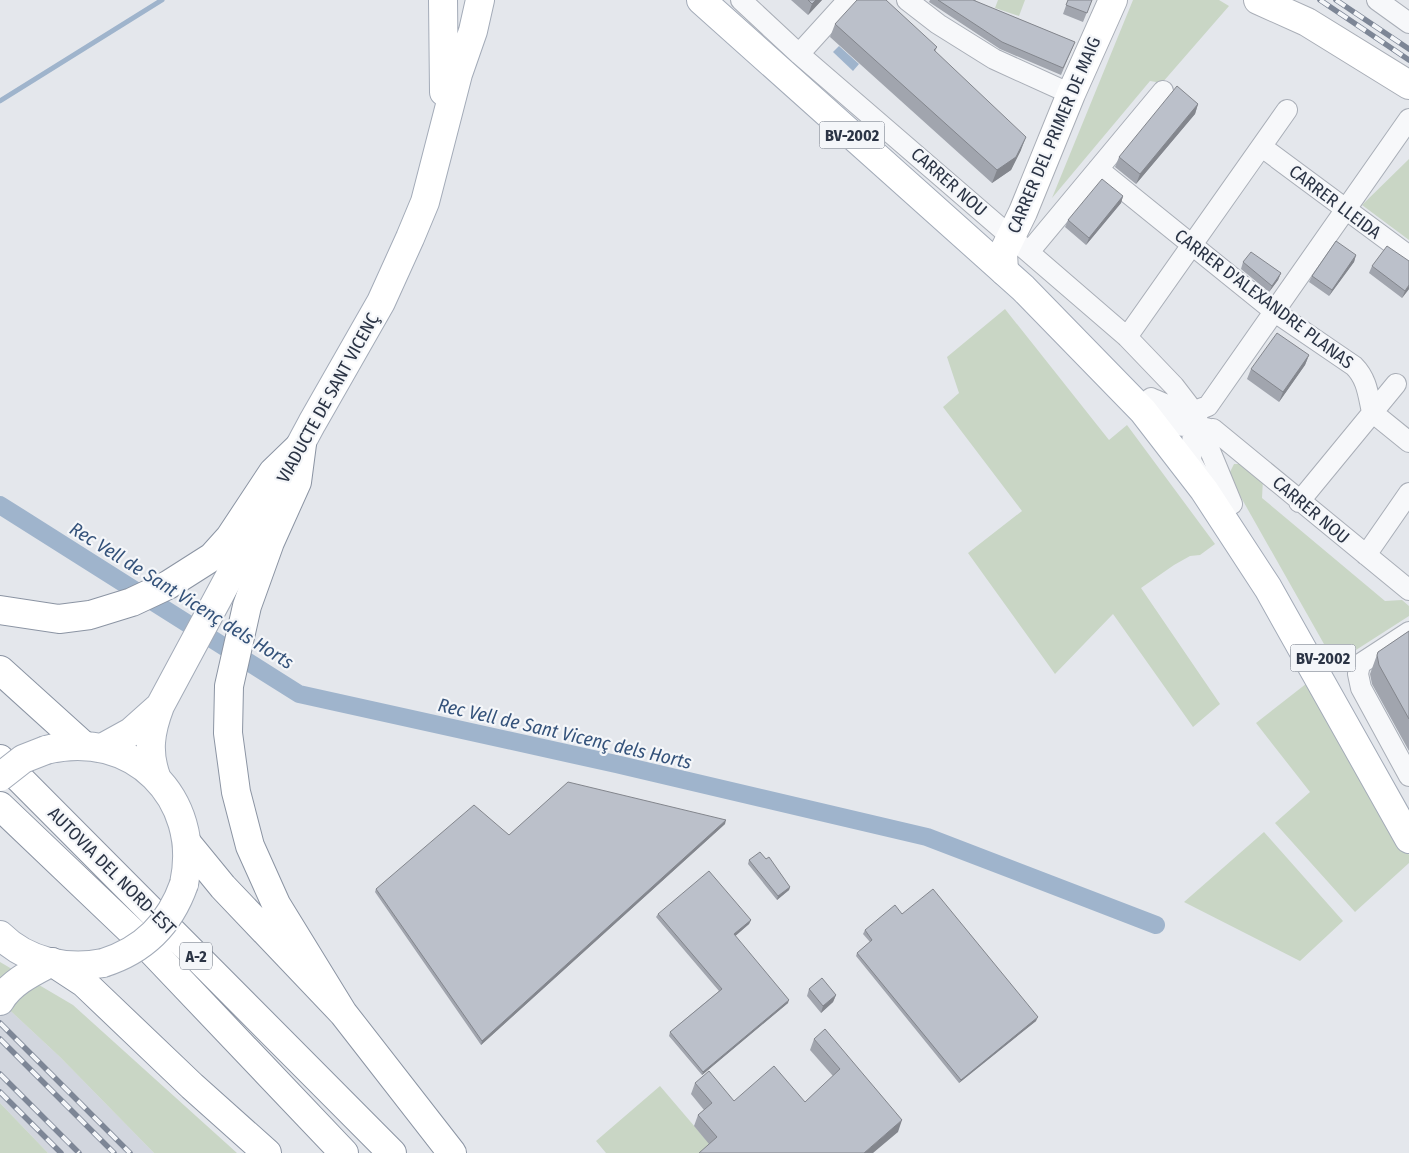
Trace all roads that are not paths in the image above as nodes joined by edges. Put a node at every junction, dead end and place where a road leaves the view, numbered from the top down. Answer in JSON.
{"nodes":[{"id":1,"x":443,"y":0,"type":"edge"},
{"id":2,"x":465,"y":0,"type":"edge"},
{"id":3,"x":480,"y":0,"type":"edge"},
{"id":4,"x":494,"y":0,"type":"edge"},
{"id":5,"x":700,"y":0,"type":"edge"},
{"id":6,"x":719,"y":0,"type":"edge"},
{"id":7,"x":741,"y":0,"type":"edge"},
{"id":8,"x":848,"y":0,"type":"edge"},
{"id":9,"x":907,"y":0,"type":"edge"},
{"id":10,"x":1113,"y":0,"type":"edge"},
{"id":11,"x":1258,"y":0,"type":"edge"},
{"id":12,"x":1377,"y":0,"type":"edge"},
{"id":13,"x":1409,"y":23,"type":"edge"},
{"id":14,"x":799,"y":54,"type":"junction"},
{"id":15,"x":458,"y":74,"type":"junction"},
{"id":16,"x":1409,"y":84,"type":"edge"},
{"id":17,"x":1163,"y":91,"type":"dead end"},
{"id":18,"x":1071,"y":94,"type":"junction"},
{"id":19,"x":1286,"y":110,"type":"dead end"},
{"id":20,"x":1409,"y":119,"type":"edge"},
{"id":21,"x":441,"y":141,"type":"junction"},
{"id":22,"x":1262,"y":147,"type":"junction"},
{"id":23,"x":1098,"y":170,"type":"junction"},
{"id":24,"x":1346,"y":211,"type":"junction"},
{"id":25,"x":1193,"y":245,"type":"junction"},
{"id":26,"x":1012,"y":253,"type":"junction"},
{"id":27,"x":1409,"y":256,"type":"edge"},
{"id":28,"x":1276,"y":312,"type":"junction"},
{"id":29,"x":1126,"y":337,"type":"junction"},
{"id":30,"x":1396,"y":384,"type":"dead end"},
{"id":31,"x":1147,"y":405,"type":"junction"},
{"id":32,"x":1372,"y":412,"type":"junction"},
{"id":33,"x":1196,"y":425,"type":"junction"},
{"id":34,"x":1409,"y":442,"type":"edge"},
{"id":35,"x":302,"y":444,"type":"junction"},
{"id":36,"x":1246,"y":456,"type":"junction"},
{"id":37,"x":1220,"y":476,"type":"junction"},
{"id":38,"x":1409,"y":493,"type":"edge"},
{"id":39,"x":1299,"y":502,"type":"junction"},
{"id":40,"x":1224,"y":505,"type":"junction"},
{"id":41,"x":1366,"y":555,"type":"junction"},
{"id":42,"x":1409,"y":590,"type":"edge"},
{"id":43,"x":0,"y":610,"type":"edge"},
{"id":44,"x":1409,"y":632,"type":"edge"},
{"id":45,"x":0,"y":670,"type":"edge"},
{"id":46,"x":160,"y":706,"type":"junction"},
{"id":47,"x":92,"y":746,"type":"junction"},
{"id":48,"x":0,"y":759,"type":"edge"},
{"id":49,"x":1409,"y":776,"type":"edge"},
{"id":50,"x":0,"y":777,"type":"edge"},
{"id":51,"x":157,"y":779,"type":"junction"},
{"id":52,"x":0,"y":806,"type":"edge"},
{"id":53,"x":1409,"y":814,"type":"edge"},
{"id":54,"x":1409,"y":839,"type":"edge"},
{"id":55,"x":187,"y":843,"type":"junction"},
{"id":56,"x":1,"y":936,"type":"edge"},
{"id":57,"x":52,"y":962,"type":"junction"},
{"id":58,"x":2,"y":997,"type":"edge"},
{"id":59,"x":343,"y":1013,"type":"junction"},
{"id":60,"x":267,"y":1153,"type":"edge"},
{"id":61,"x":344,"y":1153,"type":"edge"},
{"id":62,"x":392,"y":1153,"type":"edge"},
{"id":63,"x":452,"y":1153,"type":"edge"}],
"edges":[{"from":1,"to":21,"type":"main road"},
{"from":2,"to":15,"type":"main road","name":"VIADUCTE DE SANT VICENÇ"},
{"from":3,"to":15,"type":"main road","name":"VIADUCTE DE SANT VICENÇ"},
{"from":4,"to":15,"type":"main road"},
{"from":5,"to":26,"type":"main road","number":"BV-2002"},
{"from":6,"to":26,"type":"main road","number":"BV-2002"},
{"from":7,"to":14,"type":"street","name":"CARRER NOU"},
{"from":8,"to":14,"type":"street"},
{"from":9,"to":18,"type":"street"},
{"from":10,"to":18,"type":"main road","name":"CARRER DEL PRIMER DE MAIG"},
{"from":11,"to":16,"type":"main road"},
{"from":12,"to":13,"type":"street"},
{"from":14,"to":26,"type":"street","name":"CARRER NOU"},
{"from":15,"to":21,"type":"main road","name":"VIADUCTE DE SANT VICENÇ"},
{"from":17,"to":23,"type":"street","name":"CARRER DEL PRIMER DE MAIG"},
{"from":18,"to":26,"type":"main road","name":"CARRER DEL PRIMER DE MAIG"},
{"from":19,"to":22,"type":"street"},
{"from":20,"to":24,"type":"street"},
{"from":21,"to":35,"type":"main road","name":"VIADUCTE DE SANT VICENÇ"},
{"from":22,"to":24,"type":"street","name":"CARRER LLEIDA"},
{"from":22,"to":25,"type":"street"},
{"from":23,"to":25,"type":"street","name":"CARRER D'ALEXANDRE PLANAS"},
{"from":23,"to":26,"type":"street","name":"CARRER DEL PRIMER DE MAIG"},
{"from":24,"to":27,"type":"street","name":"CARRER LLEIDA"},
{"from":24,"to":28,"type":"street"},
{"from":25,"to":28,"type":"street","name":"CARRER D'ALEXANDRE PLANAS"},
{"from":25,"to":29,"type":"street"},
{"from":26,"to":29,"type":"street","name":"CARRER NOU"},
{"from":26,"to":31,"type":"main road","number":"BV-2002"},
{"from":28,"to":32,"type":"street","name":"CARRER D'ALEXANDRE PLANAS"},
{"from":28,"to":33,"type":"street"},
{"from":29,"to":33,"type":"street","name":"CARRER NOU"},
{"from":30,"to":32,"type":"street"},
{"from":31,"to":33,"type":"main road","number":"BV-2002"},
{"from":31,"to":40,"type":"main road","number":"BV-2002"},
{"from":32,"to":34,"type":"street"},
{"from":32,"to":39,"type":"street"},
{"from":33,"to":36,"type":"street","name":"CARRER NOU"},
{"from":33,"to":37,"type":"street","number":"BV-2002"},
{"from":33,"to":40,"type":"main road","number":"BV-2002"},
{"from":35,"to":43,"type":"main road"},
{"from":35,"to":46,"type":"main road","name":"VIADUCTE DE SANT VICENÇ"},
{"from":35,"to":59,"type":"main road"},
{"from":36,"to":37,"type":"street"},
{"from":36,"to":39,"type":"street","name":"CARRER NOU"},
{"from":37,"to":40,"type":"street","number":"BV-2002"},
{"from":38,"to":41,"type":"street"},
{"from":39,"to":41,"type":"street","name":"CARRER NOU"},
{"from":40,"to":53,"type":"main road","number":"BV-2002"},
{"from":40,"to":54,"type":"main road","number":"BV-2002"},
{"from":41,"to":42,"type":"street","name":"CARRER NOU"},
{"from":44,"to":49,"type":"street"},
{"from":45,"to":47,"type":"main road"},
{"from":46,"to":47,"type":"main road","name":"VIADUCTE DE SANT VICENÇ"},
{"from":46,"to":51,"type":"main road","name":"VIADUCTE DE SANT VICENÇ"},
{"from":47,"to":50,"type":"main road","name":"VIADUCTE DE SANT VICENÇ","bridge":true},
{"from":47,"to":51,"type":"main road","name":"VIADUCTE DE SANT VICENÇ"},
{"from":48,"to":62,"type":"main road","name":"AUTOVIA DEL NORD-EST","number":"A-2"},
{"from":51,"to":55,"type":"main road","name":"VIADUCTE DE SANT VICENÇ"},
{"from":52,"to":61,"type":"main road","name":"AUTOVIA DEL NORD-EST","number":"A-2"},
{"from":55,"to":57,"type":"main road","name":"VIADUCTE DE SANT VICENÇ","bridge":true},
{"from":55,"to":59,"type":"main road"},
{"from":56,"to":57,"type":"main road","name":"VIADUCTE DE SANT VICENÇ"},
{"from":56,"to":58,"type":"main road","name":"VIADUCTE DE SANT VICENÇ"},
{"from":57,"to":58,"type":"main road","name":"VIADUCTE DE SANT VICENÇ"},
{"from":57,"to":60,"type":"main road"},
{"from":59,"to":63,"type":"main road"}]}
